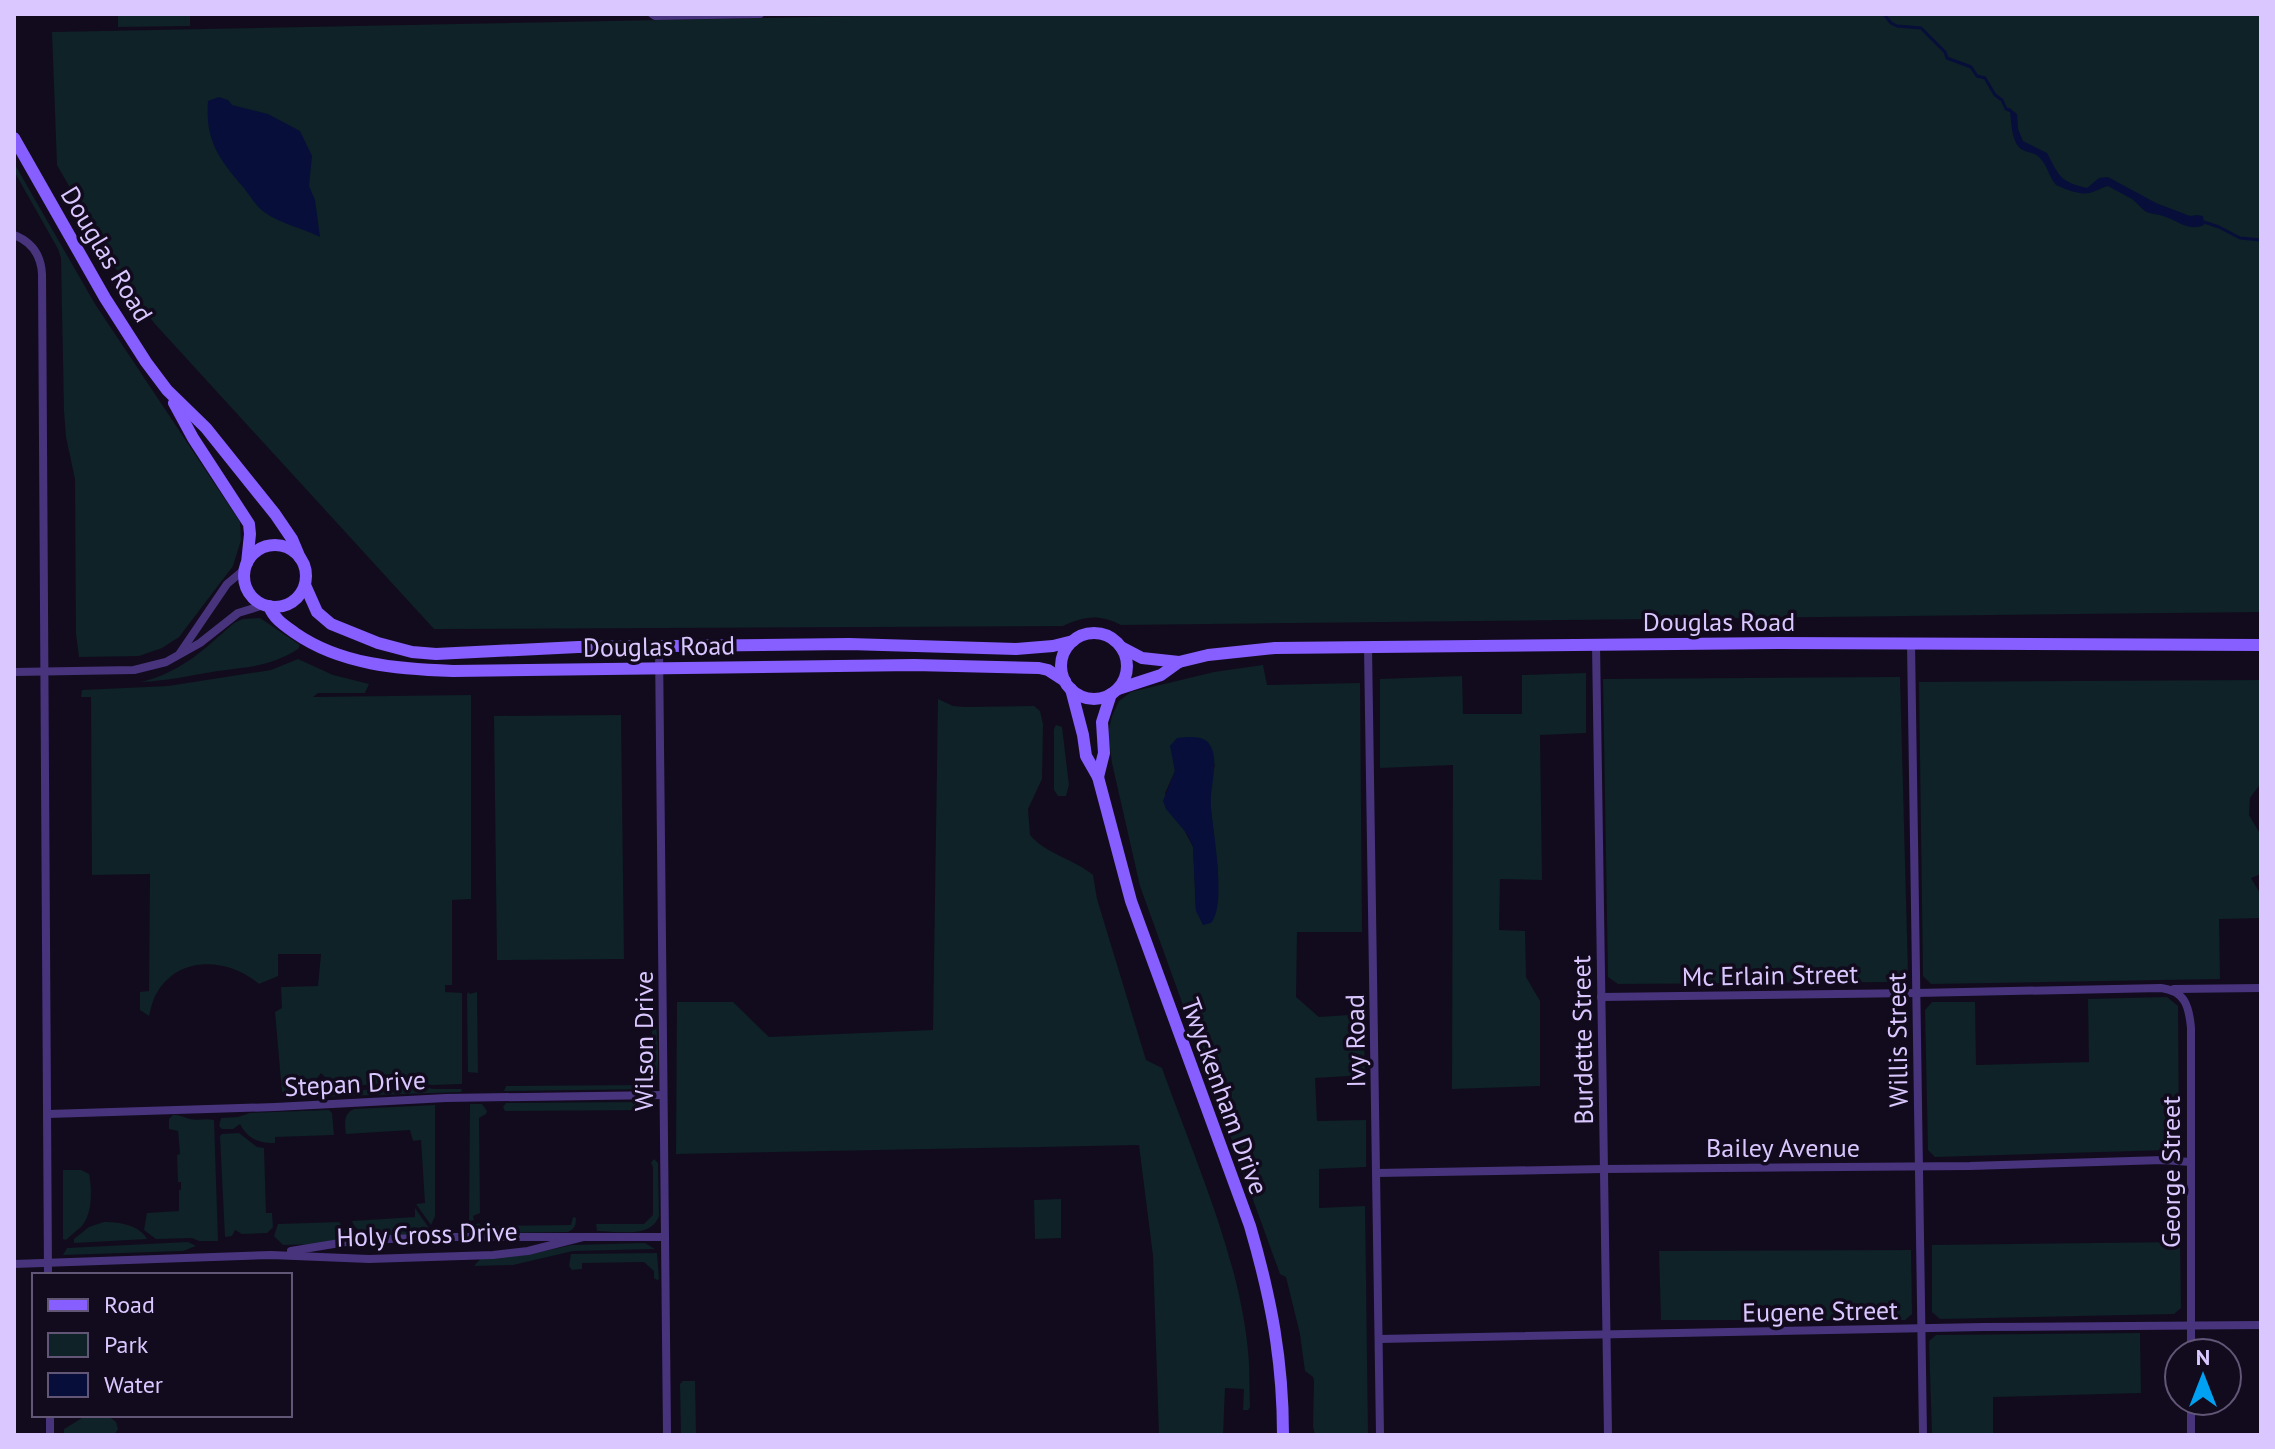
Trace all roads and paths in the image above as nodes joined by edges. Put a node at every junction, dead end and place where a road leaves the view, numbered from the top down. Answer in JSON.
{"nodes":[{"id":1,"x":652,"y":14,"type":"edge"},
{"id":2,"x":760,"y":14,"type":"edge"},
{"id":3,"x":14,"y":138,"type":"edge"},
{"id":4,"x":14,"y":235,"type":"edge"},
{"id":5,"x":167,"y":390,"type":"junction"},
{"id":6,"x":300,"y":558,"type":"junction"},
{"id":7,"x":246,"y":566,"type":"junction"},
{"id":8,"x":305,"y":585,"type":"junction"},
{"id":9,"x":266,"y":606,"type":"junction"},
{"id":10,"x":1073,"y":641,"type":"junction"},
{"id":11,"x":1911,"y":643,"type":"junction"},
{"id":12,"x":1596,"y":644,"type":"junction"},
{"id":13,"x":2261,"y":645,"type":"edge"},
{"id":14,"x":659,"y":646,"type":"junction"},
{"id":15,"x":1121,"y":647,"type":"junction"},
{"id":16,"x":1368,"y":647,"type":"junction"},
{"id":17,"x":179,"y":654,"type":"junction"},
{"id":18,"x":1179,"y":662,"type":"junction"},
{"id":19,"x":659,"y":667,"type":"junction"},
{"id":20,"x":14,"y":672,"type":"edge"},
{"id":21,"x":46,"y":672,"type":"junction"},
{"id":22,"x":1068,"y":685,"type":"junction"},
{"id":23,"x":1114,"y":692,"type":"junction"},
{"id":24,"x":1098,"y":777,"type":"junction"},
{"id":25,"x":2261,"y":988,"type":"edge"},
{"id":26,"x":2170,"y":989,"type":"junction"},
{"id":27,"x":1916,"y":993,"type":"junction"},
{"id":28,"x":2179,"y":994,"type":"joint"},
{"id":29,"x":1601,"y":997,"type":"junction"},
{"id":30,"x":663,"y":1095,"type":"junction"},
{"id":31,"x":48,"y":1114,"type":"junction"},
{"id":32,"x":2191,"y":1162,"type":"junction"},
{"id":33,"x":1920,"y":1166,"type":"junction"},
{"id":34,"x":1604,"y":1169,"type":"junction"},
{"id":35,"x":1377,"y":1173,"type":"junction"},
{"id":36,"x":583,"y":1237,"type":"junction"},
{"id":37,"x":665,"y":1237,"type":"junction"},
{"id":38,"x":271,"y":1255,"type":"junction"},
{"id":39,"x":48,"y":1263,"type":"junction"},
{"id":40,"x":14,"y":1264,"type":"edge"},
{"id":41,"x":48,"y":1273,"type":"edge"},
{"id":42,"x":2261,"y":1325,"type":"edge"},
{"id":43,"x":2191,"y":1326,"type":"junction"},
{"id":44,"x":1922,"y":1329,"type":"junction"},
{"id":45,"x":1608,"y":1334,"type":"junction"},
{"id":46,"x":2191,"y":1337,"type":"edge"},
{"id":47,"x":1379,"y":1339,"type":"junction"},
{"id":48,"x":667,"y":1435,"type":"edge"},
{"id":49,"x":1283,"y":1435,"type":"edge"},
{"id":50,"x":1380,"y":1435,"type":"edge"},
{"id":51,"x":1608,"y":1435,"type":"edge"},
{"id":52,"x":1923,"y":1435,"type":"edge"}],
"edges":[{"from":1,"to":2,"type":"street"},
{"from":3,"to":5,"type":"street","name":"Douglas Road"},
{"from":4,"to":21,"type":"street"},
{"from":5,"to":6,"type":"street","name":"Douglas Road"},
{"from":5,"to":7,"type":"street","name":"Douglas Road"},
{"from":6,"to":7,"type":"street"},
{"from":6,"to":8,"type":"street"},
{"from":7,"to":9,"type":"street"},
{"from":7,"to":17,"type":"street"},
{"from":8,"to":9,"type":"street"},
{"from":8,"to":14,"type":"street","name":"Douglas Road"},
{"from":9,"to":17,"type":"street"},
{"from":9,"to":19,"type":"street","name":"Douglas Road"},
{"from":10,"to":14,"type":"street","name":"Douglas Road"},
{"from":10,"to":15,"type":"street"},
{"from":10,"to":22,"type":"street"},
{"from":11,"to":12,"type":"street","name":"Douglas Road"},
{"from":11,"to":13,"type":"street","name":"Douglas Road"},
{"from":11,"to":27,"type":"street","name":"Willis Street"},
{"from":12,"to":16,"type":"street","name":"Douglas Road"},
{"from":12,"to":29,"type":"street","name":"Burdette Street"},
{"from":14,"to":19,"type":"street","name":"Wilson Drive"},
{"from":15,"to":18,"type":"street","name":"Douglas Road"},
{"from":15,"to":23,"type":"street"},
{"from":16,"to":18,"type":"street","name":"Douglas Road"},
{"from":16,"to":35,"type":"street","name":"Ivy Road"},
{"from":17,"to":21,"type":"street"},
{"from":18,"to":23,"type":"street","name":"Douglas Road"},
{"from":19,"to":22,"type":"street","name":"Douglas Road"},
{"from":19,"to":30,"type":"street","name":"Wilson Drive"},
{"from":20,"to":21,"type":"street"},
{"from":21,"to":31,"type":"street"},
{"from":22,"to":23,"type":"street"},
{"from":22,"to":24,"type":"street","name":"Twyckenham Drive"},
{"from":23,"to":24,"type":"street","name":"Twyckenham Drive"},
{"from":24,"to":49,"type":"street","name":"Twyckenham Drive"},
{"from":25,"to":26,"type":"street"},
{"from":26,"to":27,"type":"street","name":"Mc Erlain Street"},
{"from":26,"to":28,"type":"street","name":"Mc Erlain Street"},
{"from":27,"to":29,"type":"street","name":"Mc Erlain Street"},
{"from":27,"to":33,"type":"street","name":"Willis Street"},
{"from":28,"to":32,"type":"street","name":"George Street"},
{"from":29,"to":34,"type":"street","name":"Burdette Street"},
{"from":30,"to":31,"type":"street","name":"Stepan Drive"},
{"from":30,"to":37,"type":"street","name":"Wilson Drive"},
{"from":31,"to":39,"type":"street"},
{"from":32,"to":33,"type":"street","name":"Bailey Avenue"},
{"from":32,"to":43,"type":"street","name":"George Street"},
{"from":33,"to":34,"type":"street","name":"Bailey Avenue"},
{"from":33,"to":44,"type":"street","name":"Willis Street"},
{"from":34,"to":35,"type":"street","name":"Bailey Avenue"},
{"from":34,"to":45,"type":"street","name":"Burdette Street"},
{"from":35,"to":47,"type":"street","name":"Ivy Road"},
{"from":36,"to":37,"type":"street","name":"Holy Cross Drive"},
{"from":36,"to":38,"type":"street","name":"Holy Cross Drive"},
{"from":36,"to":38,"type":"street","name":"Holy Cross Drive"},
{"from":37,"to":48,"type":"street","name":"Wilson Drive"},
{"from":38,"to":39,"type":"street","name":"Holy Cross Drive"},
{"from":39,"to":40,"type":"street","name":"Holy Cross Drive"},
{"from":39,"to":41,"type":"street"},
{"from":42,"to":43,"type":"street","name":"Eugene Street"},
{"from":43,"to":44,"type":"street","name":"Eugene Street"},
{"from":43,"to":46,"type":"street","name":"George Street"},
{"from":44,"to":45,"type":"street","name":"Eugene Street"},
{"from":44,"to":52,"type":"street","name":"Willis Street"},
{"from":45,"to":47,"type":"street","name":"Eugene Street"},
{"from":45,"to":51,"type":"street","name":"Burdette Street"},
{"from":47,"to":50,"type":"street","name":"Ivy Road"}]}
